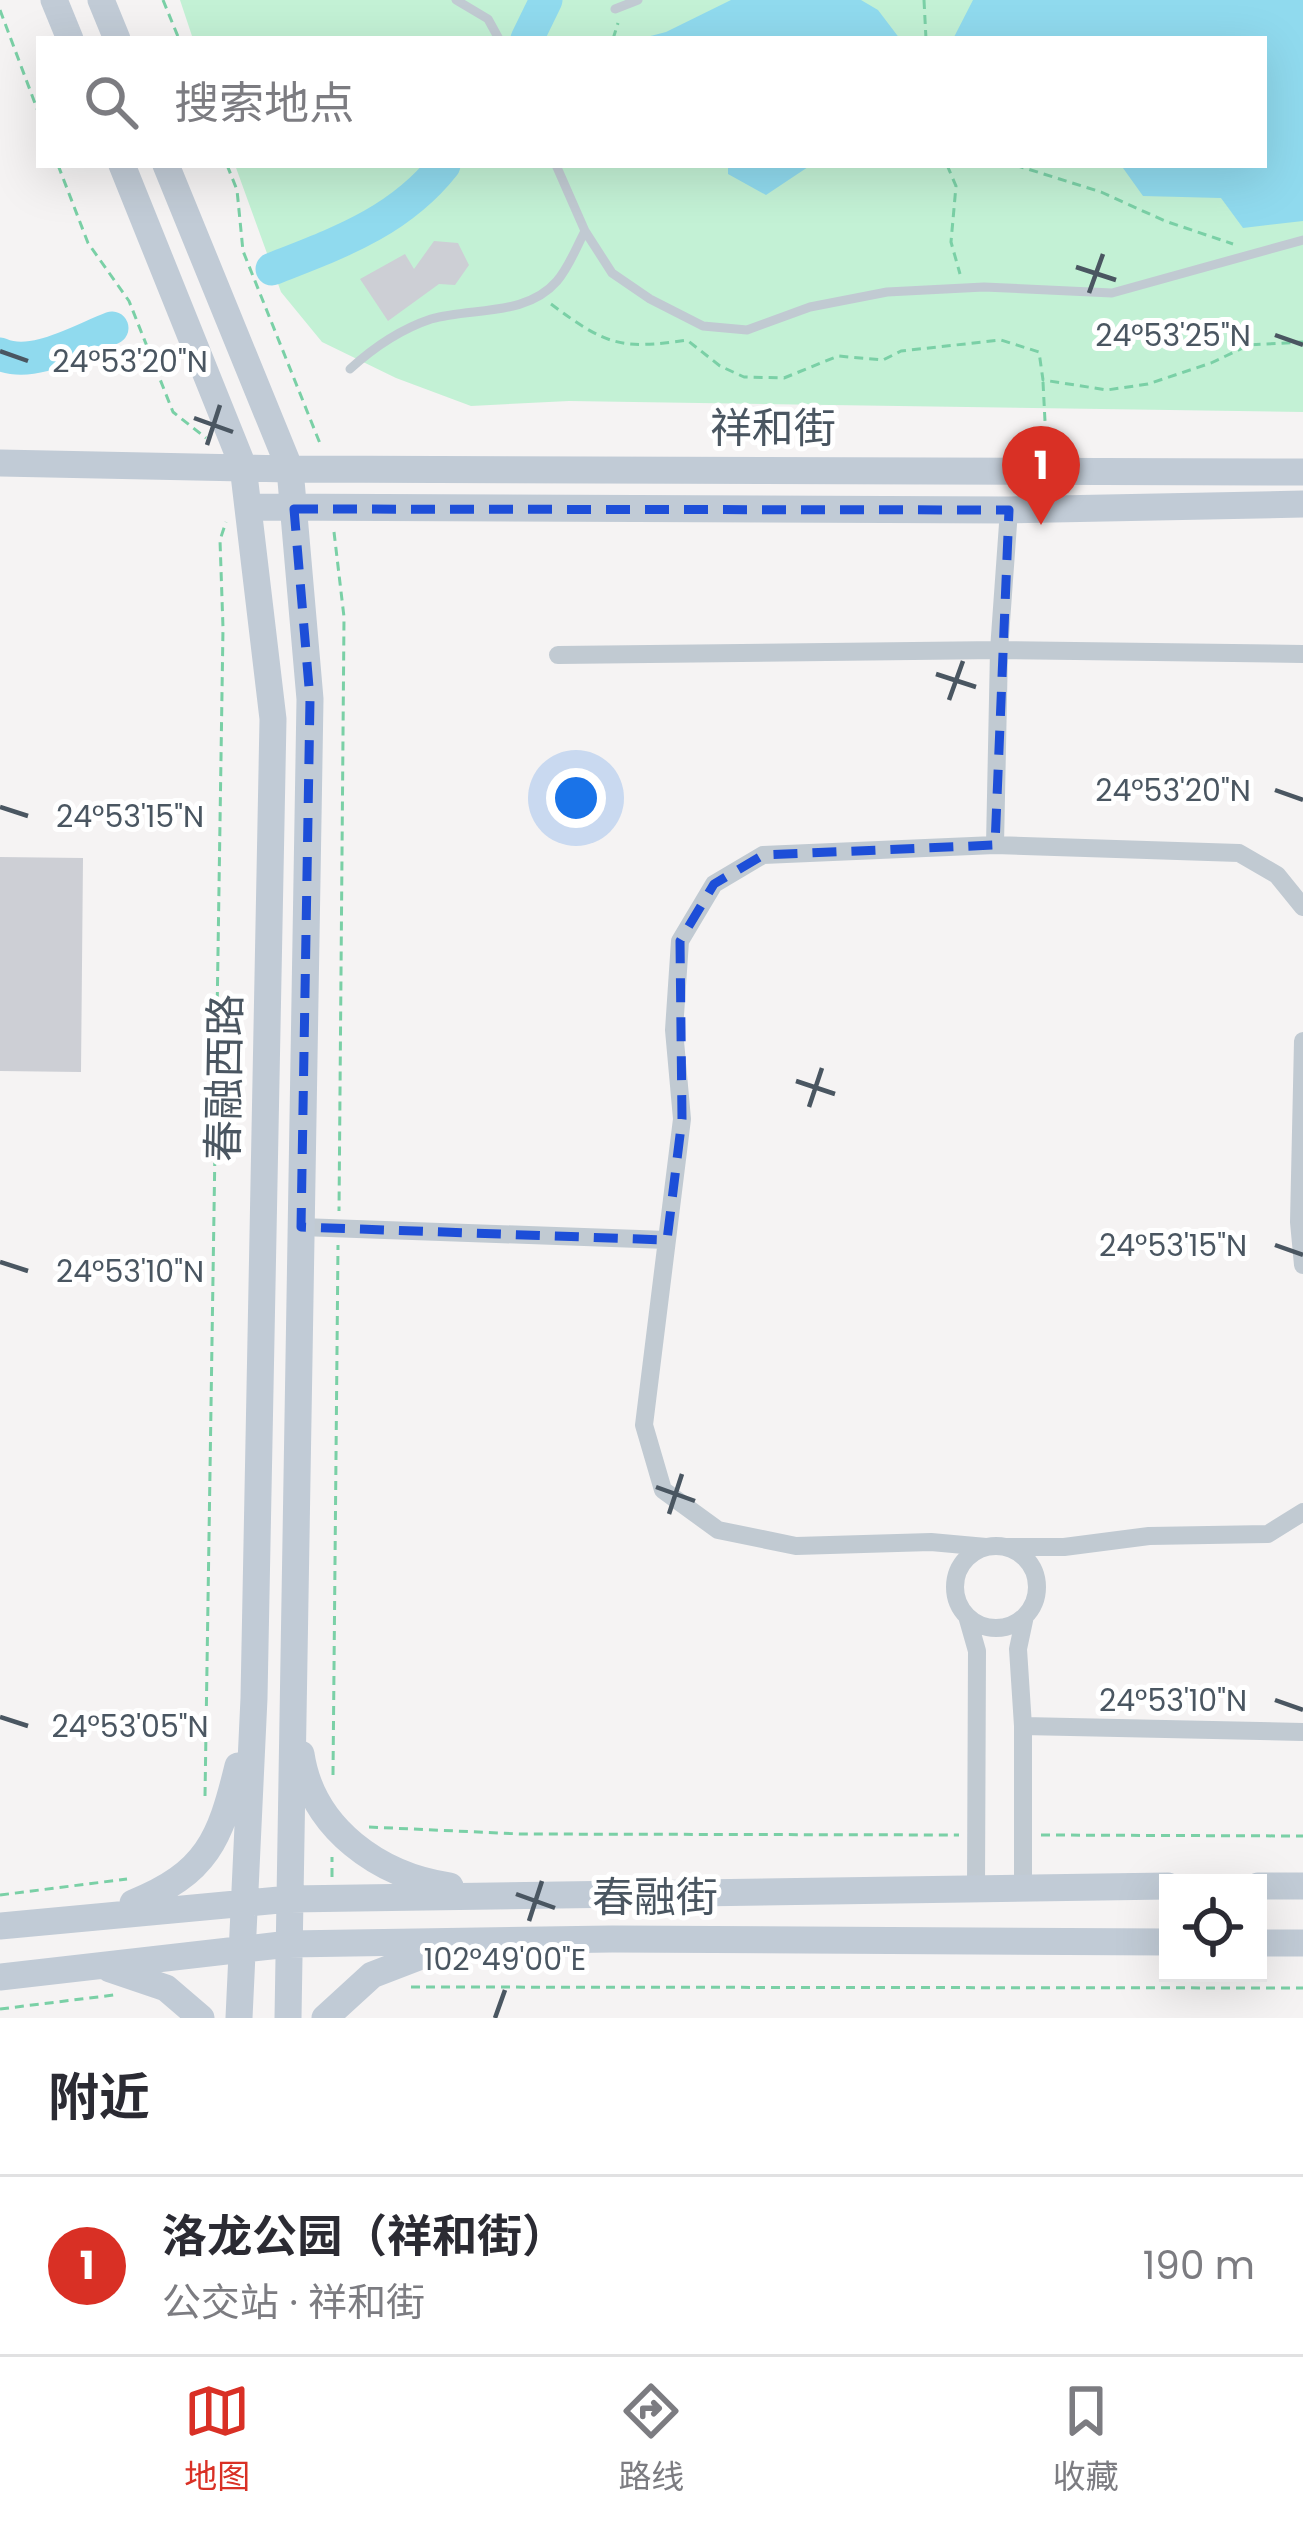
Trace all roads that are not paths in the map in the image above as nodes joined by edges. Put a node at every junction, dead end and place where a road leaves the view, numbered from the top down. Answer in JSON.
{"nodes":[{"id":1,"x":54,"y":0,"type":"edge"},
{"id":2,"x":101,"y":0,"type":"edge"},
{"id":3,"x":456,"y":0,"type":"edge"},
{"id":4,"x":638,"y":0,"type":"edge"},
{"id":5,"x":615,"y":9,"type":"dead end"},
{"id":6,"x":69,"y":36,"type":"edge"},
{"id":7,"x":116,"y":36,"type":"edge"},
{"id":8,"x":497,"y":36,"type":"edge"},
{"id":9,"x":123,"y":168,"type":"edge"},
{"id":10,"x":167,"y":168,"type":"edge"},
{"id":11,"x":557,"y":168,"type":"edge"},
{"id":12,"x":585,"y":231,"type":"junction"},
{"id":13,"x":1303,"y":240,"type":"edge"},
{"id":14,"x":350,"y":369,"type":"dead end"},
{"id":15,"x":0,"y":463,"type":"edge"},
{"id":16,"x":244,"y":466,"type":"junction"},
{"id":17,"x":290,"y":469,"type":"junction"},
{"id":18,"x":1303,"y":472,"type":"edge"},
{"id":19,"x":1303,"y":504,"type":"edge"},
{"id":20,"x":294,"y":508,"type":"junction"},
{"id":21,"x":1010,"y":510,"type":"junction"},
{"id":22,"x":237,"y":514,"type":"junction"},
{"id":23,"x":999,"y":650,"type":"junction"},
{"id":24,"x":1303,"y":654,"type":"edge"},
{"id":25,"x":558,"y":655,"type":"dead end"},
{"id":26,"x":995,"y":845,"type":"junction"},
{"id":27,"x":1303,"y":908,"type":"edge"},
{"id":28,"x":1303,"y":1041,"type":"edge"},
{"id":29,"x":1301,"y":1222,"type":"edge"},
{"id":30,"x":301,"y":1227,"type":"junction"},
{"id":31,"x":667,"y":1240,"type":"junction"},
{"id":32,"x":1303,"y":1265,"type":"edge"},
{"id":33,"x":1303,"y":1512,"type":"edge"},
{"id":34,"x":931,"y":1543,"type":"junction"},
{"id":35,"x":1064,"y":1546,"type":"junction"},
{"id":36,"x":986,"y":1547,"type":"junction"},
{"id":37,"x":1007,"y":1547,"type":"junction"},
{"id":38,"x":956,"y":1576,"type":"junction"},
{"id":39,"x":1036,"y":1577,"type":"junction"},
{"id":40,"x":967,"y":1616,"type":"junction"},
{"id":41,"x":1025,"y":1616,"type":"junction"},
{"id":42,"x":254,"y":1698,"type":"junction"},
{"id":43,"x":293,"y":1701,"type":"junction"},
{"id":44,"x":1023,"y":1726,"type":"junction"},
{"id":45,"x":1303,"y":1732,"type":"edge"},
{"id":46,"x":1159,"y":1886,"type":"edge"},
{"id":47,"x":1267,"y":1886,"type":"edge"},
{"id":48,"x":1303,"y":1886,"type":"edge"},
{"id":49,"x":976,"y":1887,"type":"junction"},
{"id":50,"x":1023,"y":1887,"type":"junction"},
{"id":51,"x":580,"y":1897,"type":"junction"},
{"id":52,"x":290,"y":1899,"type":"junction"},
{"id":53,"x":243,"y":1901,"type":"junction"},
{"id":54,"x":104,"y":1915,"type":"junction"},
{"id":55,"x":0,"y":1926,"type":"edge"},
{"id":56,"x":464,"y":1941,"type":"junction"},
{"id":57,"x":1159,"y":1942,"type":"edge"},
{"id":58,"x":1267,"y":1943,"type":"edge"},
{"id":59,"x":1303,"y":1943,"type":"edge"},
{"id":60,"x":289,"y":1944,"type":"junction"},
{"id":61,"x":243,"y":1947,"type":"junction"},
{"id":62,"x":58,"y":1968,"type":"junction"},
{"id":63,"x":0,"y":1977,"type":"edge"},
{"id":64,"x":201,"y":2018,"type":"edge"},
{"id":65,"x":239,"y":2018,"type":"edge"},
{"id":66,"x":288,"y":2018,"type":"edge"},
{"id":67,"x":325,"y":2018,"type":"edge"}],
"edges":[{"from":1,"to":6,"type":"main road"},
{"from":2,"to":7,"type":"main road"},
{"from":3,"to":8,"type":"lane"},
{"from":4,"to":5,"type":"lane"},
{"from":9,"to":16,"type":"main road","name":"春融西路"},
{"from":10,"to":17,"type":"main road","name":"春融西路"},
{"from":11,"to":12,"type":"lane"},
{"from":12,"to":13,"type":"lane"},
{"from":12,"to":14,"type":"lane"},
{"from":15,"to":16,"type":"main road","name":"祥和街"},
{"from":16,"to":17,"type":"main road","name":"祥和街"},
{"from":16,"to":22,"type":"main road","name":"春融西路"},
{"from":17,"to":18,"type":"main road","name":"祥和街"},
{"from":17,"to":20,"type":"main road","name":"春融西路"},
{"from":19,"to":21,"type":"main road","name":"祥和街"},
{"from":20,"to":21,"type":"main road","name":"祥和街"},
{"from":20,"to":22,"type":"main road","name":"祥和街"},
{"from":20,"to":30,"type":"main road","name":"春融西路"},
{"from":21,"to":23,"type":"street"},
{"from":22,"to":42,"type":"main road","name":"春融西路"},
{"from":23,"to":24,"type":"street"},
{"from":23,"to":25,"type":"street"},
{"from":23,"to":26,"type":"street"},
{"from":26,"to":27,"type":"street"},
{"from":26,"to":31,"type":"street"},
{"from":28,"to":29,"type":"street"},
{"from":29,"to":32,"type":"street"},
{"from":30,"to":31,"type":"street"},
{"from":30,"to":43,"type":"main road","name":"春融西路"},
{"from":31,"to":34,"type":"street"},
{"from":33,"to":35,"type":"street"},
{"from":34,"to":36,"type":"street"},
{"from":34,"to":38,"type":"street"},
{"from":35,"to":37,"type":"street"},
{"from":35,"to":39,"type":"street"},
{"from":36,"to":37,"type":"street"},
{"from":36,"to":38,"type":"street"},
{"from":37,"to":39,"type":"street"},
{"from":38,"to":40,"type":"street"},
{"from":39,"to":41,"type":"street"},
{"from":40,"to":41,"type":"street"},
{"from":40,"to":49,"type":"street"},
{"from":41,"to":44,"type":"street"},
{"from":42,"to":53,"type":"main road","name":"春融西路"},
{"from":42,"to":54,"type":"main road"},
{"from":43,"to":51,"type":"main road"},
{"from":43,"to":52,"type":"main road","name":"春融西路"},
{"from":44,"to":45,"type":"street"},
{"from":44,"to":50,"type":"street"},
{"from":46,"to":50,"type":"main road","name":"春融街"},
{"from":47,"to":48,"type":"main road"},
{"from":49,"to":50,"type":"main road","name":"春融街"},
{"from":49,"to":51,"type":"main road","name":"春融街"},
{"from":51,"to":52,"type":"main road","name":"春融街"},
{"from":52,"to":53,"type":"main road","name":"春融街"},
{"from":52,"to":60,"type":"main road","name":"春融西路"},
{"from":53,"to":54,"type":"main road","name":"春融街"},
{"from":53,"to":61,"type":"main road","name":"春融西路"},
{"from":54,"to":55,"type":"main road","name":"春融街"},
{"from":56,"to":57,"type":"main road","name":"春融街"},
{"from":56,"to":60,"type":"main road","name":"春融街"},
{"from":56,"to":67,"type":"main road"},
{"from":58,"to":59,"type":"main road"},
{"from":60,"to":61,"type":"main road","name":"春融街"},
{"from":60,"to":66,"type":"main road","name":"春融西路"},
{"from":61,"to":62,"type":"main road","name":"春融街"},
{"from":61,"to":65,"type":"main road","name":"春融西路"},
{"from":62,"to":63,"type":"main road","name":"春融街"},
{"from":62,"to":64,"type":"main road"}]}
